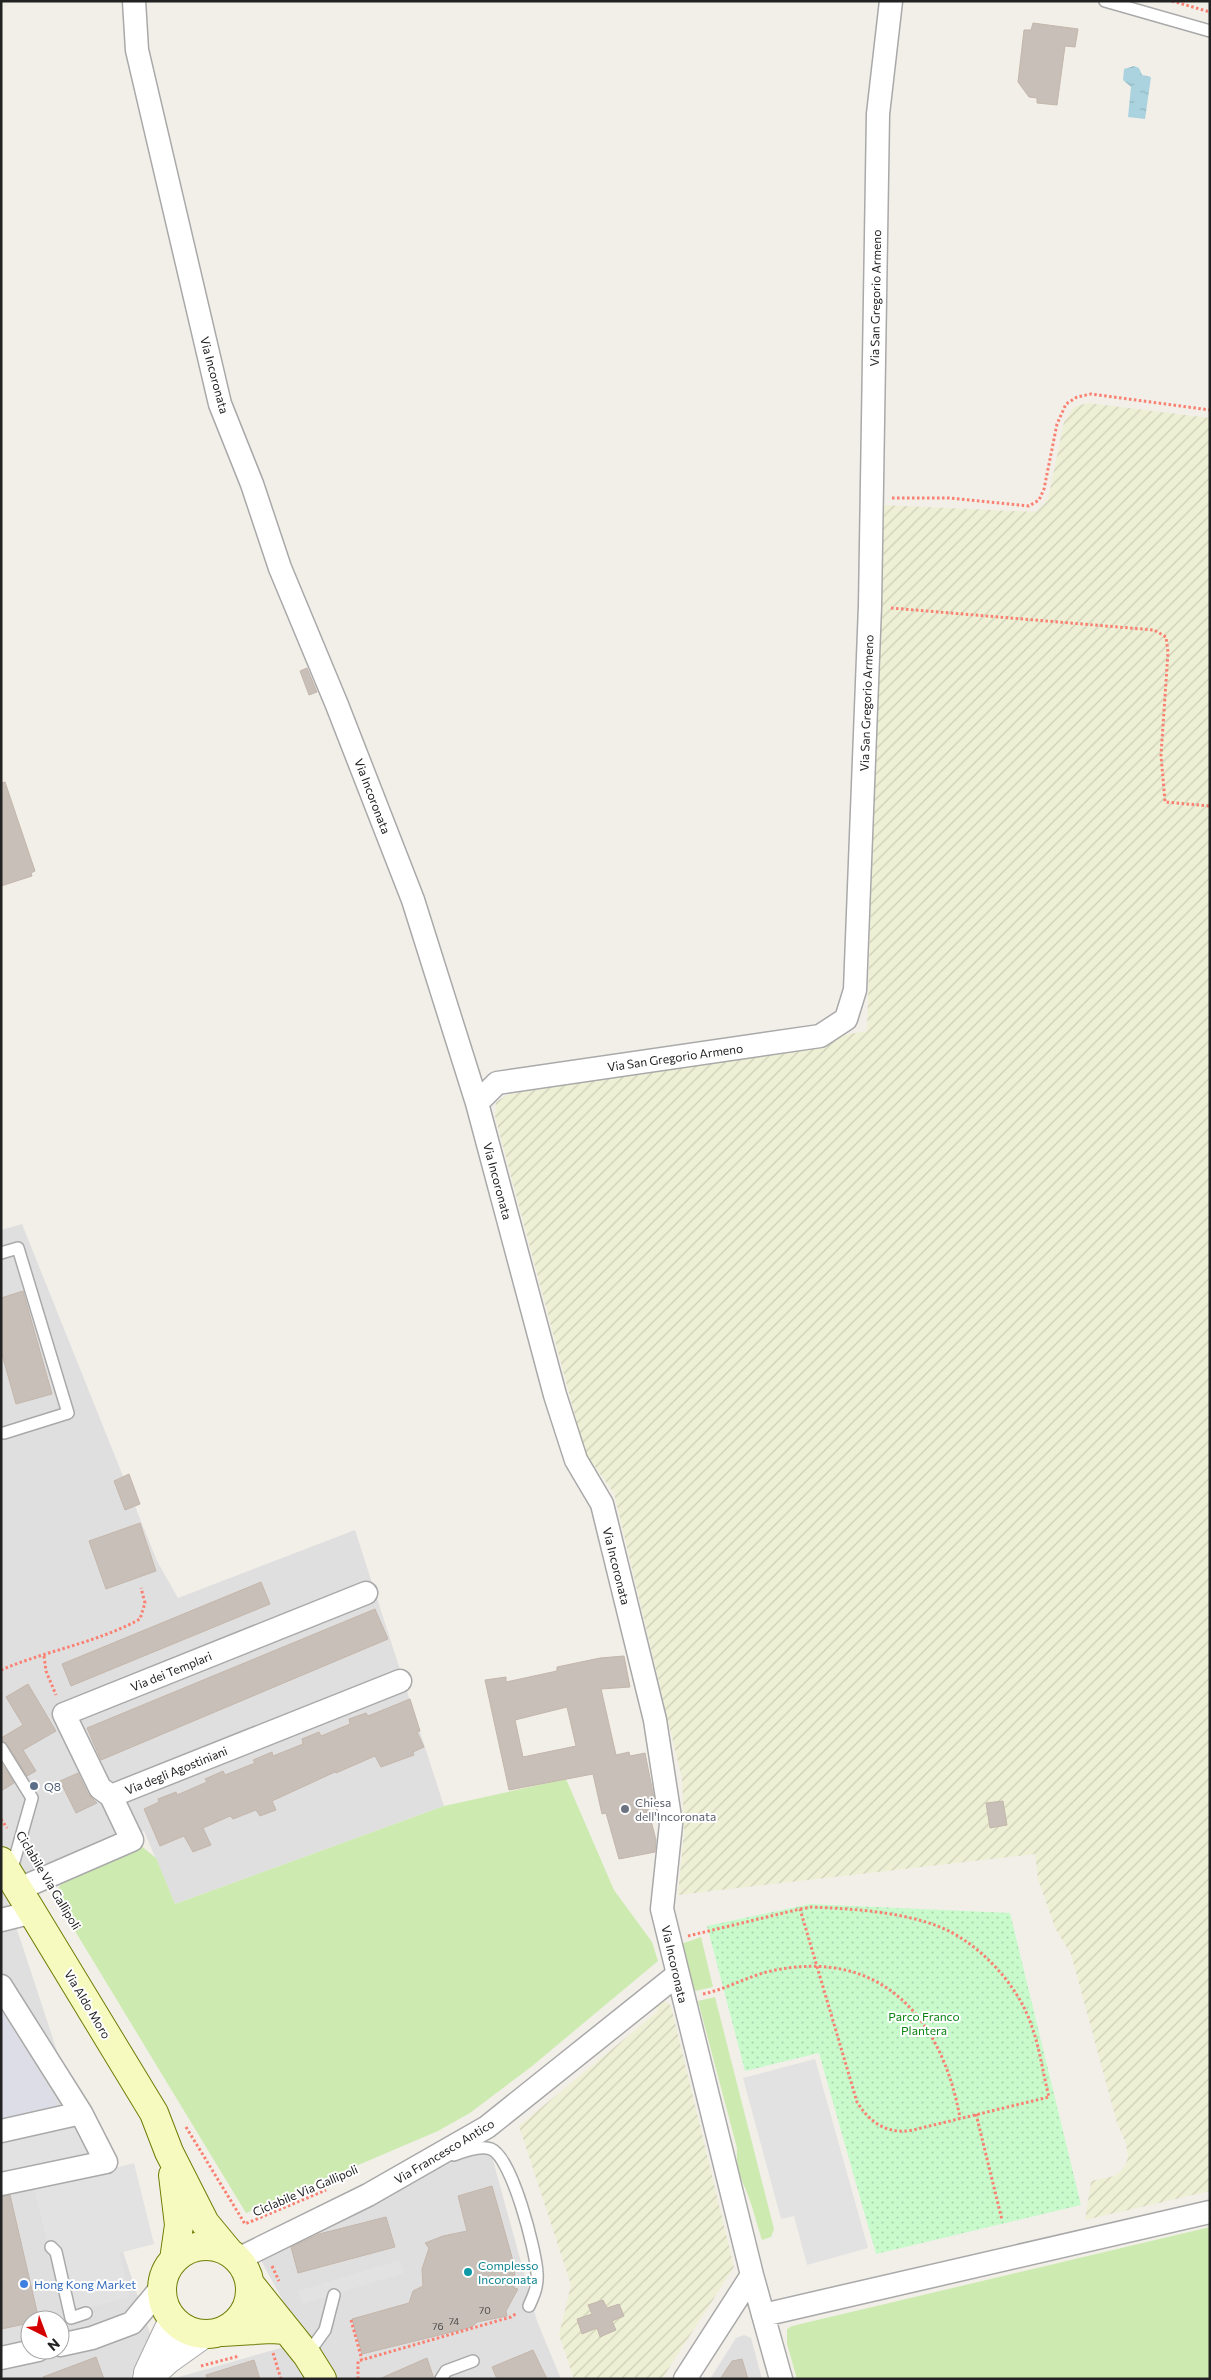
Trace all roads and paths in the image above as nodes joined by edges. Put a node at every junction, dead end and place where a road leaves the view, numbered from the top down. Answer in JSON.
{"nodes":[{"id":1,"x":134,"y":1,"type":"edge"},
{"id":2,"x":891,"y":1,"type":"edge"},
{"id":3,"x":1105,"y":1,"type":"edge"},
{"id":4,"x":1172,"y":1,"type":"edge"},
{"id":5,"x":1210,"y":12,"type":"edge"},
{"id":6,"x":1210,"y":31,"type":"edge"},
{"id":7,"x":1210,"y":410,"type":"edge"},
{"id":8,"x":872,"y":498,"type":"junction"},
{"id":9,"x":870,"y":606,"type":"junction"},
{"id":10,"x":1210,"y":806,"type":"edge"},
{"id":11,"x":477,"y":1103,"type":"junction"},
{"id":12,"x":1,"y":1253,"type":"edge"},
{"id":13,"x":4,"y":1433,"type":"dead end"},
{"id":14,"x":141,"y":1588,"type":"dead end"},
{"id":15,"x":366,"y":1593,"type":"dead end"},
{"id":16,"x":44,"y":1656,"type":"junction"},
{"id":17,"x":1,"y":1670,"type":"edge"},
{"id":18,"x":400,"y":1681,"type":"dead end"},
{"id":19,"x":64,"y":1714,"type":"junction"},
{"id":20,"x":1,"y":1748,"type":"edge"},
{"id":21,"x":111,"y":1796,"type":"junction"},
{"id":22,"x":1,"y":1819,"type":"edge"},
{"id":23,"x":10,"y":1870,"type":"edge"},
{"id":24,"x":800,"y":1909,"type":"junction"},
{"id":25,"x":33,"y":1912,"type":"junction"},
{"id":26,"x":1,"y":1920,"type":"edge"},
{"id":27,"x":686,"y":1936,"type":"dead end"},
{"id":28,"x":818,"y":1967,"type":"junction"},
{"id":29,"x":677,"y":1975,"type":"junction"},
{"id":30,"x":1,"y":1986,"type":"edge"},
{"id":31,"x":683,"y":2000,"type":"junction"},
{"id":32,"x":81,"y":2113,"type":"junction"},
{"id":33,"x":976,"y":2114,"type":"junction"},
{"id":34,"x":960,"y":2118,"type":"junction"},
{"id":35,"x":183,"y":2122,"type":"dead end"},
{"id":36,"x":487,"y":2127,"type":"junction"},
{"id":37,"x":1,"y":2131,"type":"edge"},
{"id":38,"x":169,"y":2152,"type":"junction"},
{"id":39,"x":494,"y":2152,"type":"junction"},
{"id":40,"x":428,"y":2162,"type":"junction"},
{"id":41,"x":1,"y":2184,"type":"edge"},
{"id":42,"x":329,"y":2188,"type":"dead end"},
{"id":43,"x":1210,"y":2212,"type":"edge"},
{"id":44,"x":1002,"y":2220,"type":"dead end"},
{"id":45,"x":51,"y":2247,"type":"dead end"},
{"id":46,"x":233,"y":2255,"type":"junction"},
{"id":47,"x":174,"y":2260,"type":"junction"},
{"id":48,"x":752,"y":2275,"type":"junction"},
{"id":49,"x":250,"y":2284,"type":"junction"},
{"id":50,"x":162,"y":2287,"type":"junction"},
{"id":51,"x":334,"y":2295,"type":"dead end"},
{"id":52,"x":529,"y":2306,"type":"joint"},
{"id":53,"x":86,"y":2314,"type":"dead end"},
{"id":54,"x":763,"y":2315,"type":"junction"},
{"id":55,"x":174,"y":2320,"type":"junction"},
{"id":56,"x":351,"y":2320,"type":"dead end"},
{"id":57,"x":212,"y":2333,"type":"junction"},
{"id":58,"x":279,"y":2339,"type":"junction"},
{"id":59,"x":70,"y":2343,"type":"edge"},
{"id":60,"x":20,"y":2354,"type":"edge"},
{"id":61,"x":244,"y":2355,"type":"dead end"},
{"id":62,"x":307,"y":2355,"type":"junction"},
{"id":63,"x":1,"y":2358,"type":"edge"},
{"id":64,"x":362,"y":2360,"type":"junction"},
{"id":65,"x":473,"y":2361,"type":"dead end"},
{"id":66,"x":198,"y":2366,"type":"dead end"},
{"id":67,"x":146,"y":2379,"type":"edge"},
{"id":68,"x":281,"y":2379,"type":"edge"},
{"id":69,"x":322,"y":2379,"type":"edge"},
{"id":70,"x":358,"y":2379,"type":"edge"},
{"id":71,"x":441,"y":2379,"type":"edge"},
{"id":72,"x":685,"y":2379,"type":"edge"},
{"id":73,"x":781,"y":2379,"type":"edge"}],
"edges":[{"from":1,"to":11,"type":"street","name":"Via Incoronata"},
{"from":2,"to":8,"type":"street","name":"Via San Gregorio Armeno"},
{"from":3,"to":6,"type":"lane"},
{"from":4,"to":5,"type":"path"},
{"from":7,"to":8,"type":"path"},
{"from":8,"to":9,"type":"street","name":"Via San Gregorio Armeno"},
{"from":9,"to":10,"type":"path"},
{"from":9,"to":11,"type":"street","name":"Via San Gregorio Armeno"},
{"from":11,"to":29,"type":"street","name":"Via Incoronata"},
{"from":12,"to":13,"type":"lane"},
{"from":14,"to":16,"type":"path"},
{"from":15,"to":19,"type":"street","name":"Via dei Templari"},
{"from":16,"to":17,"type":"path"},
{"from":16,"to":19,"type":"path"},
{"from":18,"to":21,"type":"street","name":"Via degli Agostiniani"},
{"from":19,"to":21,"type":"street"},
{"from":20,"to":23,"type":"lane"},
{"from":21,"to":23,"type":"street","name":"Via degli Agostiniani"},
{"from":22,"to":23,"type":"path","name":"Ciclabile Via Gallipoli"},
{"from":23,"to":25,"type":"main road","name":"Via Aldo Moro"},
{"from":24,"to":27,"type":"path"},
{"from":24,"to":28,"type":"path"},
{"from":24,"to":33,"type":"path"},
{"from":25,"to":26,"type":"street"},
{"from":25,"to":38,"type":"main road","name":"Via Aldo Moro"},
{"from":28,"to":31,"type":"path"},
{"from":28,"to":34,"type":"path"},
{"from":28,"to":34,"type":"path"},
{"from":29,"to":31,"type":"street","name":"Via Incoronata"},
{"from":29,"to":36,"type":"street","name":"Via Francesco Antico"},
{"from":30,"to":32,"type":"street"},
{"from":31,"to":48,"type":"street","name":"Via Incoronata"},
{"from":32,"to":37,"type":"street"},
{"from":32,"to":41,"type":"street"},
{"from":33,"to":34,"type":"path"},
{"from":33,"to":44,"type":"path"},
{"from":35,"to":42,"type":"path","name":"Ciclabile Via Gallipoli"},
{"from":36,"to":39,"type":"lane"},
{"from":36,"to":40,"type":"street","name":"Via Francesco Antico"},
{"from":38,"to":46,"type":"main road","name":"Via Aldo Moro"},
{"from":38,"to":47,"type":"main road","name":"Via Aldo Moro"},
{"from":39,"to":40,"type":"lane"},
{"from":39,"to":52,"type":"lane"},
{"from":40,"to":46,"type":"street","name":"Via Francesco Antico"},
{"from":43,"to":54,"type":"street"},
{"from":45,"to":53,"type":"lane"},
{"from":46,"to":47,"type":"main road"},
{"from":46,"to":49,"type":"main road"},
{"from":47,"to":50,"type":"main road"},
{"from":48,"to":54,"type":"street","name":"Via Incoronata"},
{"from":48,"to":72,"type":"street"},
{"from":49,"to":57,"type":"main road"},
{"from":49,"to":58,"type":"main road"},
{"from":50,"to":55,"type":"main road"},
{"from":50,"to":59,"type":"street"},
{"from":51,"to":62,"type":"lane"},
{"from":52,"to":64,"type":"path"},
{"from":54,"to":73,"type":"street","name":"Via Incoronata"},
{"from":55,"to":57,"type":"main road"},
{"from":55,"to":67,"type":"street"},
{"from":56,"to":64,"type":"path"},
{"from":57,"to":58,"type":"main road"},
{"from":57,"to":67,"type":"street"},
{"from":58,"to":62,"type":"main road"},
{"from":58,"to":68,"type":"path"},
{"from":60,"to":63,"type":"street"},
{"from":61,"to":66,"type":"path"},
{"from":62,"to":69,"type":"main road"},
{"from":64,"to":70,"type":"path"},
{"from":65,"to":71,"type":"lane"}]}
